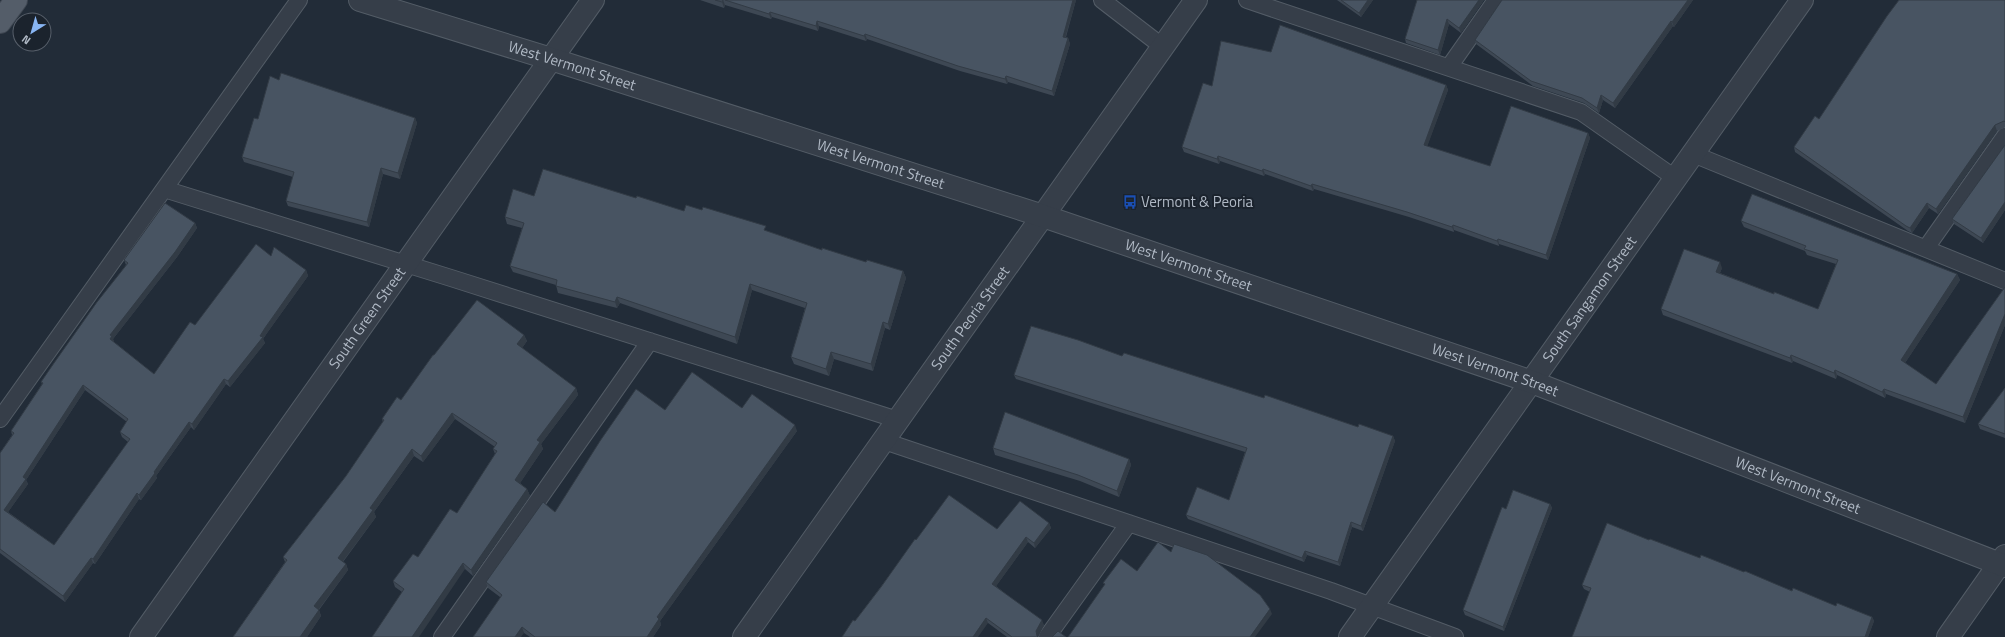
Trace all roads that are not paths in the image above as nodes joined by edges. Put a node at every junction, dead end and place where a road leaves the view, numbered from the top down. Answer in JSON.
{"nodes":[{"id":1,"x":16,"y":0,"type":"edge"},
{"id":2,"x":299,"y":0,"type":"edge"},
{"id":3,"x":360,"y":0,"type":"edge"},
{"id":4,"x":593,"y":0,"type":"edge"},
{"id":5,"x":1102,"y":0,"type":"edge"},
{"id":6,"x":1196,"y":0,"type":"edge"},
{"id":7,"x":1247,"y":0,"type":"edge"},
{"id":8,"x":1496,"y":0,"type":"edge"},
{"id":9,"x":1802,"y":0,"type":"edge"},
{"id":10,"x":0,"y":22,"type":"edge"},
{"id":11,"x":1163,"y":47,"type":"junction"},
{"id":12,"x":551,"y":59,"type":"junction"},
{"id":13,"x":1449,"y":67,"type":"junction"},
{"id":14,"x":2005,"y":136,"type":"edge"},
{"id":15,"x":1693,"y":154,"type":"junction"},
{"id":16,"x":1675,"y":178,"type":"junction"},
{"id":17,"x":164,"y":189,"type":"junction"},
{"id":18,"x":1043,"y":216,"type":"junction"},
{"id":19,"x":1926,"y":248,"type":"junction"},
{"id":20,"x":406,"y":264,"type":"junction"},
{"id":21,"x":2005,"y":281,"type":"edge"},
{"id":22,"x":650,"y":342,"type":"junction"},
{"id":23,"x":1532,"y":382,"type":"junction"},
{"id":24,"x":0,"y":419,"type":"edge"},
{"id":25,"x":898,"y":420,"type":"junction"},
{"id":26,"x":884,"y":441,"type":"junction"},
{"id":27,"x":1129,"y":523,"type":"junction"},
{"id":28,"x":2003,"y":562,"type":"edge"},
{"id":29,"x":1372,"y":606,"type":"junction"},
{"id":30,"x":141,"y":637,"type":"edge"},
{"id":31,"x":442,"y":637,"type":"edge"},
{"id":32,"x":744,"y":637,"type":"edge"},
{"id":33,"x":1047,"y":637,"type":"edge"},
{"id":34,"x":1350,"y":637,"type":"edge"},
{"id":35,"x":1455,"y":637,"type":"edge"},
{"id":36,"x":1948,"y":637,"type":"edge"}],
"edges":[{"from":1,"to":10,"type":"main road"},
{"from":2,"to":17,"type":"lane"},
{"from":3,"to":12,"type":"street","name":"West Vermont Street"},
{"from":4,"to":12,"type":"street","name":"South Green Street"},
{"from":5,"to":11,"type":"lane"},
{"from":6,"to":11,"type":"street","name":"South Peoria Street"},
{"from":7,"to":13,"type":"lane"},
{"from":8,"to":13,"type":"lane"},
{"from":9,"to":15,"type":"street","name":"South Sangamon Street"},
{"from":11,"to":18,"type":"street","name":"South Peoria Street"},
{"from":12,"to":18,"type":"street","name":"West Vermont Street"},
{"from":12,"to":20,"type":"street","name":"South Green Street"},
{"from":13,"to":16,"type":"lane"},
{"from":14,"to":19,"type":"lane"},
{"from":15,"to":16,"type":"street","name":"South Sangamon Street"},
{"from":15,"to":19,"type":"lane"},
{"from":16,"to":23,"type":"street","name":"South Sangamon Street"},
{"from":17,"to":20,"type":"lane"},
{"from":17,"to":24,"type":"lane"},
{"from":18,"to":23,"type":"street","name":"West Vermont Street"},
{"from":18,"to":25,"type":"street","name":"South Peoria Street"},
{"from":19,"to":21,"type":"lane"},
{"from":20,"to":22,"type":"lane"},
{"from":20,"to":30,"type":"street","name":"South Green Street"},
{"from":22,"to":25,"type":"lane"},
{"from":22,"to":31,"type":"lane"},
{"from":23,"to":28,"type":"street","name":"West Vermont Street"},
{"from":23,"to":29,"type":"street","name":"South Sangamon Street"},
{"from":25,"to":26,"type":"street","name":"South Peoria Street"},
{"from":26,"to":27,"type":"lane"},
{"from":26,"to":32,"type":"street","name":"South Peoria Street"},
{"from":27,"to":29,"type":"lane"},
{"from":27,"to":33,"type":"lane"},
{"from":28,"to":36,"type":"street"},
{"from":29,"to":34,"type":"street","name":"South Sangamon Street"},
{"from":29,"to":35,"type":"lane"}]}
